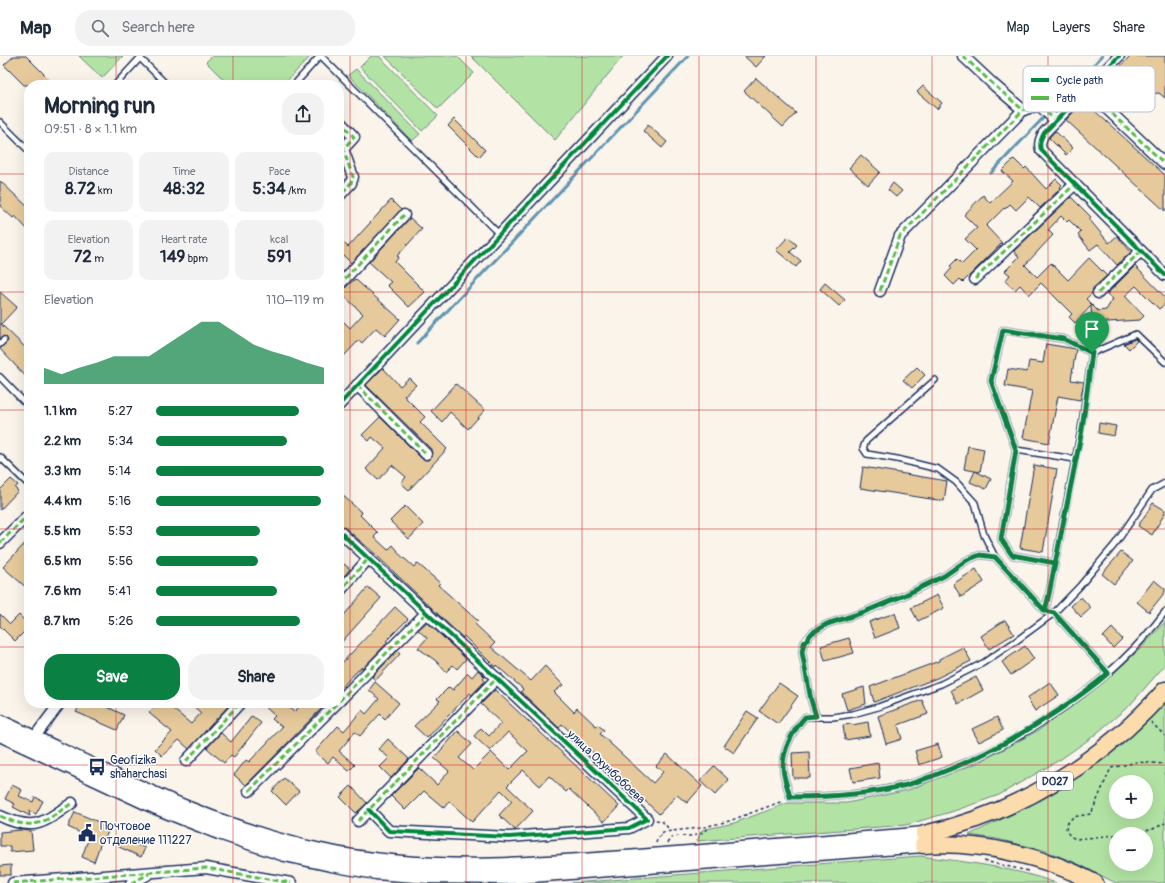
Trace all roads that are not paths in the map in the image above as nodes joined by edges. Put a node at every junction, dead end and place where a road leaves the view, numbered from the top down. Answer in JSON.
{"nodes":[{"id":1,"x":320,"y":56,"type":"edge"},
{"id":2,"x":667,"y":56,"type":"edge"},
{"id":3,"x":963,"y":56,"type":"edge"},
{"id":4,"x":1119,"y":56,"type":"edge"},
{"id":5,"x":1109,"y":66,"type":"edge"},
{"id":6,"x":120,"y":80,"type":"edge"},
{"id":7,"x":163,"y":80,"type":"edge"},
{"id":8,"x":298,"y":80,"type":"edge"},
{"id":9,"x":1023,"y":110,"type":"joint"},
{"id":10,"x":1047,"y":112,"type":"edge"},
{"id":11,"x":1064,"y":112,"type":"edge"},
{"id":12,"x":1110,"y":112,"type":"edge"},
{"id":13,"x":1056,"y":120,"type":"junction"},
{"id":14,"x":0,"y":122,"type":"edge"},
{"id":15,"x":344,"y":126,"type":"edge"},
{"id":16,"x":24,"y":146,"type":"edge"},
{"id":17,"x":344,"y":148,"type":"edge"},
{"id":18,"x":344,"y":152,"type":"edge"},
{"id":19,"x":1165,"y":164,"type":"edge"},
{"id":20,"x":1075,"y":184,"type":"junction"},
{"id":21,"x":344,"y":191,"type":"edge"},
{"id":22,"x":404,"y":215,"type":"dead end"},
{"id":23,"x":500,"y":235,"type":"junction"},
{"id":24,"x":1141,"y":251,"type":"junction"},
{"id":25,"x":1165,"y":275,"type":"edge"},
{"id":26,"x":975,"y":279,"type":"dead end"},
{"id":27,"x":344,"y":280,"type":"edge"},
{"id":28,"x":880,"y":291,"type":"dead end"},
{"id":29,"x":1098,"y":293,"type":"dead end"},
{"id":30,"x":4,"y":340,"type":"dead end"},
{"id":31,"x":0,"y":344,"type":"edge"},
{"id":32,"x":1092,"y":353,"type":"junction"},
{"id":33,"x":1165,"y":362,"type":"edge"},
{"id":34,"x":0,"y":377,"type":"edge"},
{"id":35,"x":935,"y":380,"type":"dead end"},
{"id":36,"x":357,"y":385,"type":"junction"},
{"id":37,"x":344,"y":399,"type":"edge"},
{"id":38,"x":24,"y":402,"type":"edge"},
{"id":39,"x":1016,"y":450,"type":"junction"},
{"id":40,"x":426,"y":454,"type":"dead end"},
{"id":41,"x":1,"y":458,"type":"edge"},
{"id":42,"x":1075,"y":459,"type":"junction"},
{"id":43,"x":24,"y":480,"type":"edge"},
{"id":44,"x":1165,"y":483,"type":"edge"},
{"id":45,"x":24,"y":519,"type":"edge"},
{"id":46,"x":344,"y":536,"type":"edge"},
{"id":47,"x":0,"y":543,"type":"edge"},
{"id":48,"x":995,"y":557,"type":"junction"},
{"id":49,"x":369,"y":558,"type":"junction"},
{"id":50,"x":1055,"y":563,"type":"junction"},
{"id":51,"x":344,"y":586,"type":"edge"},
{"id":52,"x":1045,"y":611,"type":"junction"},
{"id":53,"x":427,"y":612,"type":"junction"},
{"id":54,"x":1165,"y":612,"type":"edge"},
{"id":55,"x":1054,"y":613,"type":"junction"},
{"id":56,"x":1108,"y":673,"type":"junction"},
{"id":57,"x":498,"y":678,"type":"junction"},
{"id":58,"x":1165,"y":690,"type":"edge"},
{"id":59,"x":344,"y":696,"type":"edge"},
{"id":60,"x":56,"y":708,"type":"edge"},
{"id":61,"x":235,"y":708,"type":"edge"},
{"id":62,"x":332,"y":708,"type":"edge"},
{"id":63,"x":816,"y":716,"type":"junction"},
{"id":64,"x":0,"y":722,"type":"edge"},
{"id":65,"x":0,"y":734,"type":"edge"},
{"id":66,"x":33,"y":743,"type":"junction"},
{"id":67,"x":186,"y":761,"type":"dead end"},
{"id":68,"x":249,"y":791,"type":"dead end"},
{"id":69,"x":72,"y":804,"type":"dead end"},
{"id":70,"x":369,"y":810,"type":"junction"},
{"id":71,"x":0,"y":816,"type":"edge"},
{"id":72,"x":358,"y":821,"type":"dead end"},
{"id":73,"x":924,"y":840,"type":"junction"},
{"id":74,"x":154,"y":872,"type":"junction"},
{"id":75,"x":397,"y":876,"type":"edge"},
{"id":76,"x":13,"y":883,"type":"edge"},
{"id":77,"x":131,"y":883,"type":"edge"},
{"id":78,"x":291,"y":883,"type":"edge"},
{"id":79,"x":1095,"y":883,"type":"edge"}],
"edges":[{"from":1,"to":8,"type":"lane"},
{"from":1,"to":23,"type":"lane"},
{"from":2,"to":23,"type":"street"},
{"from":3,"to":9,"type":"street"},
{"from":4,"to":5,"type":"street"},
{"from":6,"to":7,"type":"lane"},
{"from":9,"to":28,"type":"street"},
{"from":10,"to":13,"type":"street"},
{"from":11,"to":13,"type":"street"},
{"from":12,"to":19,"type":"street"},
{"from":13,"to":20,"type":"street"},
{"from":14,"to":16,"type":"lane"},
{"from":15,"to":17,"type":"street"},
{"from":18,"to":21,"type":"street"},
{"from":20,"to":24,"type":"street"},
{"from":20,"to":26,"type":"street"},
{"from":22,"to":27,"type":"street"},
{"from":23,"to":36,"type":"street"},
{"from":24,"to":25,"type":"street"},
{"from":24,"to":29,"type":"street"},
{"from":30,"to":31,"type":"lane"},
{"from":32,"to":33,"type":"lane"},
{"from":32,"to":39,"type":"lane"},
{"from":32,"to":42,"type":"lane"},
{"from":34,"to":38,"type":"lane"},
{"from":35,"to":48,"type":"lane"},
{"from":36,"to":37,"type":"street"},
{"from":36,"to":40,"type":"street"},
{"from":39,"to":42,"type":"lane"},
{"from":39,"to":50,"type":"lane"},
{"from":41,"to":43,"type":"lane"},
{"from":42,"to":50,"type":"lane"},
{"from":44,"to":55,"type":"lane"},
{"from":45,"to":47,"type":"street"},
{"from":46,"to":49,"type":"street","name":"улица Охунбобоева"},
{"from":48,"to":52,"type":"lane"},
{"from":48,"to":63,"type":"lane"},
{"from":49,"to":51,"type":"street"},
{"from":49,"to":53,"type":"street","name":"улица Охунбобоева"},
{"from":50,"to":52,"type":"lane"},
{"from":52,"to":55,"type":"lane"},
{"from":53,"to":57,"type":"street","name":"улица Охунбобоева"},
{"from":53,"to":59,"type":"street"},
{"from":54,"to":56,"type":"lane"},
{"from":55,"to":56,"type":"lane"},
{"from":55,"to":63,"type":"lane"},
{"from":56,"to":63,"type":"lane"},
{"from":57,"to":70,"type":"street"},
{"from":57,"to":70,"type":"street","name":"улица Охунбобоева"},
{"from":58,"to":73,"type":"highway","number":"D027"},
{"from":60,"to":66,"type":"street"},
{"from":61,"to":67,"type":"street"},
{"from":62,"to":68,"type":"street"},
{"from":64,"to":66,"type":"main road","number":"D027"},
{"from":65,"to":66,"type":"main road"},
{"from":66,"to":75,"type":"main road","number":"D027"},
{"from":69,"to":71,"type":"street"},
{"from":70,"to":72,"type":"street"},
{"from":73,"to":75,"type":"main road","number":"D027"},
{"from":73,"to":79,"type":"highway","number":"D027"},
{"from":74,"to":76,"type":"street"},
{"from":74,"to":77,"type":"street"},
{"from":74,"to":78,"type":"street"}]}
